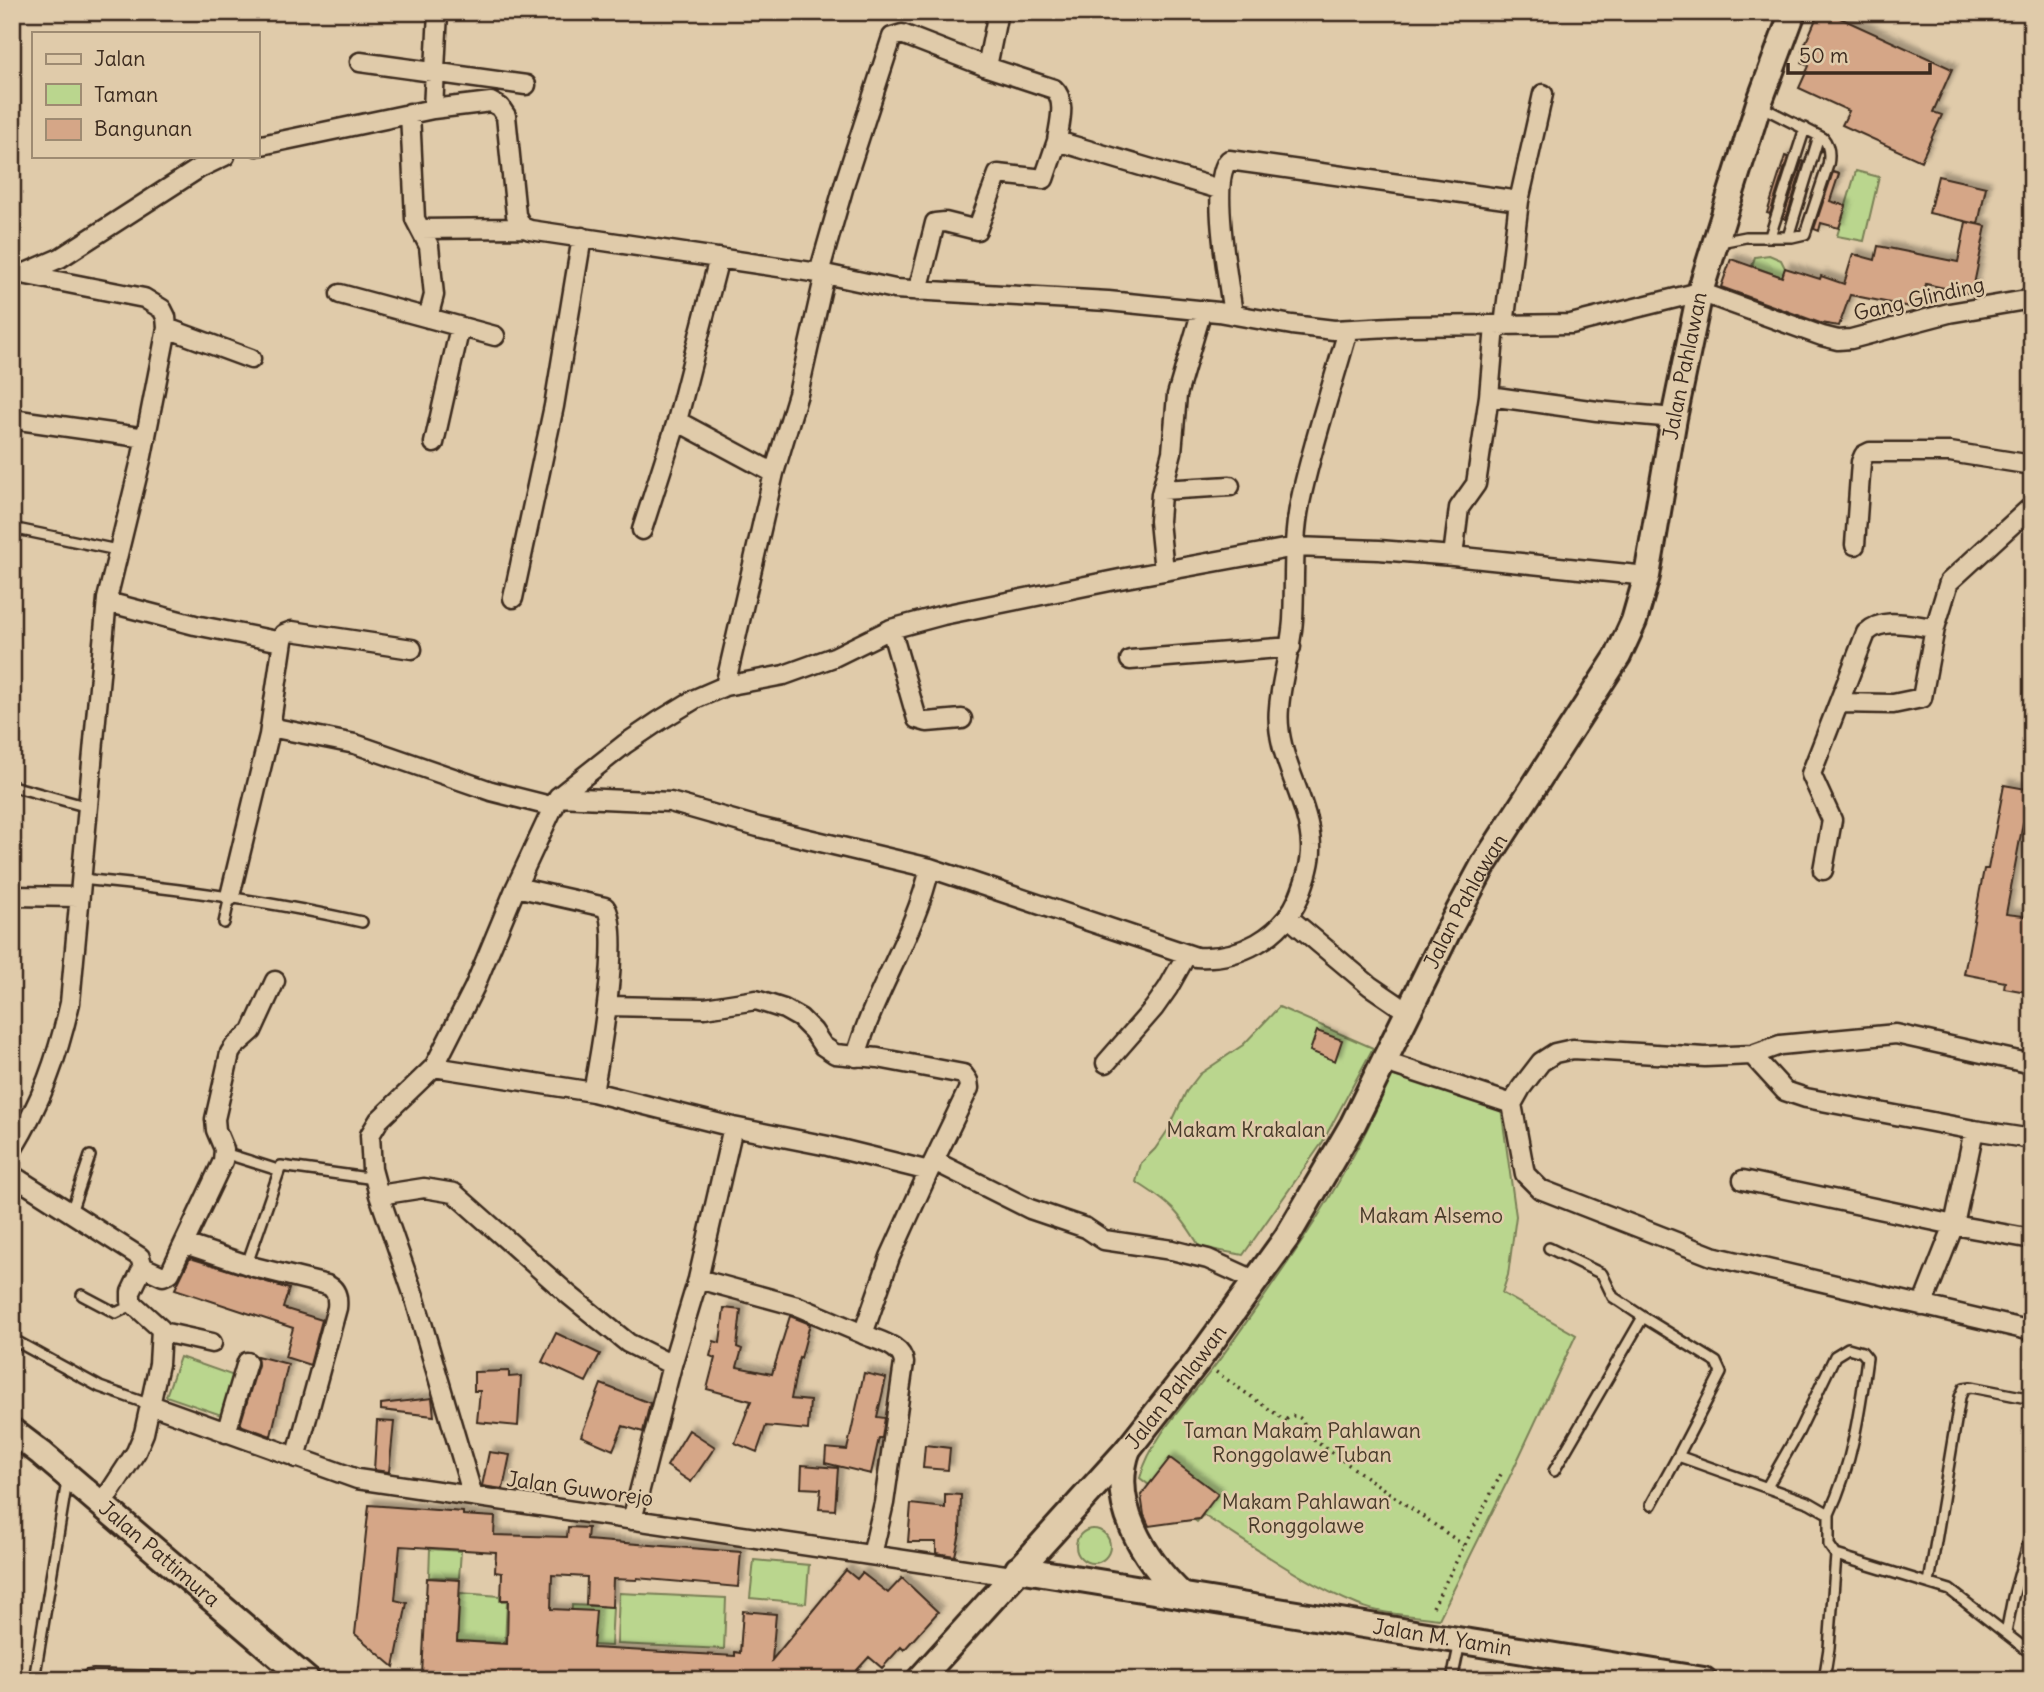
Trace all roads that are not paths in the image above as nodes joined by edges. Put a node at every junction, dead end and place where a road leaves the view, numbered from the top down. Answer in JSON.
{"nodes":[{"id":1,"x":438,"y":12,"type":"edge"},
{"id":2,"x":998,"y":12,"type":"edge"},
{"id":3,"x":1793,"y":12,"type":"edge"},
{"id":4,"x":360,"y":62,"type":"dead end"},
{"id":5,"x":987,"y":67,"type":"junction"},
{"id":6,"x":434,"y":73,"type":"junction"},
{"id":7,"x":526,"y":85,"type":"dead end"},
{"id":8,"x":1543,"y":94,"type":"dead end"},
{"id":9,"x":1758,"y":106,"type":"junction"},
{"id":10,"x":433,"y":109,"type":"junction"},
{"id":11,"x":410,"y":113,"type":"junction"},
{"id":12,"x":1805,"y":128,"type":"junction"},
{"id":13,"x":1819,"y":136,"type":"junction"},
{"id":14,"x":1057,"y":141,"type":"junction"},
{"id":15,"x":259,"y":146,"type":"edge"},
{"id":16,"x":221,"y":158,"type":"edge"},
{"id":17,"x":1219,"y":190,"type":"junction"},
{"id":18,"x":1519,"y":201,"type":"junction"},
{"id":19,"x":421,"y":229,"type":"junction"},
{"id":20,"x":525,"y":229,"type":"junction"},
{"id":21,"x":1770,"y":236,"type":"junction"},
{"id":22,"x":582,"y":237,"type":"junction"},
{"id":23,"x":1788,"y":237,"type":"junction"},
{"id":24,"x":1713,"y":244,"type":"junction"},
{"id":25,"x":719,"y":257,"type":"junction"},
{"id":26,"x":822,"y":274,"type":"junction"},
{"id":27,"x":17,"y":275,"type":"edge"},
{"id":28,"x":918,"y":291,"type":"junction"},
{"id":29,"x":1700,"y":292,"type":"junction"},
{"id":30,"x":340,"y":294,"type":"dead end"},
{"id":31,"x":2032,"y":299,"type":"edge"},
{"id":32,"x":1202,"y":310,"type":"junction"},
{"id":33,"x":1233,"y":314,"type":"junction"},
{"id":34,"x":428,"y":318,"type":"junction"},
{"id":35,"x":1500,"y":326,"type":"junction"},
{"id":36,"x":460,"y":327,"type":"junction"},
{"id":37,"x":167,"y":328,"type":"junction"},
{"id":38,"x":1348,"y":330,"type":"junction"},
{"id":39,"x":495,"y":337,"type":"dead end"},
{"id":40,"x":251,"y":359,"type":"dead end"},
{"id":41,"x":1489,"y":396,"type":"junction"},
{"id":42,"x":1674,"y":418,"type":"junction"},
{"id":43,"x":12,"y":419,"type":"edge"},
{"id":44,"x":677,"y":421,"type":"junction"},
{"id":45,"x":146,"y":438,"type":"junction"},
{"id":46,"x":434,"y":443,"type":"dead end"},
{"id":47,"x":2032,"y":465,"type":"edge"},
{"id":48,"x":774,"y":473,"type":"junction"},
{"id":49,"x":1230,"y":485,"type":"dead end"},
{"id":50,"x":1162,"y":490,"type":"junction"},
{"id":51,"x":2032,"y":506,"type":"edge"},
{"id":52,"x":12,"y":528,"type":"edge"},
{"id":53,"x":642,"y":530,"type":"dead end"},
{"id":54,"x":1855,"y":545,"type":"dead end"},
{"id":55,"x":1295,"y":547,"type":"junction"},
{"id":56,"x":117,"y":550,"type":"junction"},
{"id":57,"x":1453,"y":556,"type":"junction"},
{"id":58,"x":1164,"y":571,"type":"junction"},
{"id":59,"x":1647,"y":576,"type":"junction"},
{"id":60,"x":513,"y":598,"type":"dead end"},
{"id":61,"x":107,"y":601,"type":"junction"},
{"id":62,"x":1935,"y":628,"type":"junction"},
{"id":63,"x":891,"y":629,"type":"junction"},
{"id":64,"x":282,"y":642,"type":"junction"},
{"id":65,"x":1291,"y":647,"type":"junction"},
{"id":66,"x":412,"y":649,"type":"dead end"},
{"id":67,"x":1130,"y":660,"type":"dead end"},
{"id":68,"x":725,"y":686,"type":"junction"},
{"id":69,"x":1839,"y":703,"type":"junction"},
{"id":70,"x":962,"y":719,"type":"dead end"},
{"id":71,"x":270,"y":727,"type":"junction"},
{"id":72,"x":12,"y":786,"type":"edge"},
{"id":73,"x":556,"y":802,"type":"junction"},
{"id":74,"x":88,"y":807,"type":"junction"},
{"id":75,"x":930,"y":868,"type":"junction"},
{"id":76,"x":1823,"y":870,"type":"dead end"},
{"id":77,"x":516,"y":887,"type":"junction"},
{"id":78,"x":80,"y":888,"type":"junction"},
{"id":79,"x":12,"y":896,"type":"edge"},
{"id":80,"x":230,"y":896,"type":"junction"},
{"id":81,"x":1289,"y":918,"type":"junction"},
{"id":82,"x":362,"y":922,"type":"dead end"},
{"id":83,"x":224,"y":923,"type":"dead end"},
{"id":84,"x":1187,"y":954,"type":"junction"},
{"id":85,"x":275,"y":981,"type":"dead end"},
{"id":86,"x":608,"y":1006,"type":"junction"},
{"id":87,"x":1408,"y":1012,"type":"junction"},
{"id":88,"x":1752,"y":1055,"type":"junction"},
{"id":89,"x":856,"y":1057,"type":"junction"},
{"id":90,"x":1385,"y":1062,"type":"junction"},
{"id":91,"x":1106,"y":1063,"type":"dead end"},
{"id":92,"x":2032,"y":1064,"type":"edge"},
{"id":93,"x":434,"y":1066,"type":"junction"},
{"id":94,"x":593,"y":1092,"type":"junction"},
{"id":95,"x":1512,"y":1104,"type":"junction"},
{"id":96,"x":733,"y":1127,"type":"junction"},
{"id":97,"x":1974,"y":1130,"type":"junction"},
{"id":98,"x":2032,"y":1139,"type":"edge"},
{"id":99,"x":12,"y":1150,"type":"edge"},
{"id":100,"x":224,"y":1153,"type":"junction"},
{"id":101,"x":90,"y":1156,"type":"dead end"},
{"id":102,"x":932,"y":1166,"type":"junction"},
{"id":103,"x":278,"y":1170,"type":"junction"},
{"id":104,"x":12,"y":1175,"type":"edge"},
{"id":105,"x":1743,"y":1180,"type":"dead end"},
{"id":106,"x":377,"y":1187,"type":"junction"},
{"id":107,"x":71,"y":1212,"type":"junction"},
{"id":108,"x":1954,"y":1225,"type":"junction"},
{"id":109,"x":2032,"y":1239,"type":"edge"},
{"id":110,"x":185,"y":1244,"type":"junction"},
{"id":111,"x":1549,"y":1248,"type":"dead end"},
{"id":112,"x":247,"y":1265,"type":"junction"},
{"id":113,"x":143,"y":1267,"type":"junction"},
{"id":114,"x":698,"y":1279,"type":"junction"},
{"id":115,"x":1254,"y":1280,"type":"junction"},
{"id":116,"x":82,"y":1295,"type":"dead end"},
{"id":117,"x":132,"y":1305,"type":"junction"},
{"id":118,"x":1922,"y":1306,"type":"junction"},
{"id":119,"x":1643,"y":1317,"type":"junction"},
{"id":120,"x":2032,"y":1331,"type":"edge"},
{"id":121,"x":162,"y":1332,"type":"junction"},
{"id":122,"x":863,"y":1334,"type":"junction"},
{"id":123,"x":12,"y":1339,"type":"edge"},
{"id":124,"x":212,"y":1343,"type":"dead end"},
{"id":125,"x":247,"y":1362,"type":"dead end"},
{"id":126,"x":672,"y":1365,"type":"junction"},
{"id":127,"x":2032,"y":1399,"type":"edge"},
{"id":128,"x":151,"y":1405,"type":"junction"},
{"id":129,"x":12,"y":1432,"type":"edge"},
{"id":130,"x":226,"y":1433,"type":"junction"},
{"id":131,"x":1128,"y":1449,"type":"junction"},
{"id":132,"x":1678,"y":1456,"type":"junction"},
{"id":133,"x":296,"y":1458,"type":"junction"},
{"id":134,"x":1554,"y":1471,"type":"dead end"},
{"id":135,"x":68,"y":1476,"type":"junction"},
{"id":136,"x":1767,"y":1487,"type":"junction"},
{"id":137,"x":473,"y":1496,"type":"junction"},
{"id":138,"x":102,"y":1504,"type":"junction"},
{"id":139,"x":1651,"y":1506,"type":"dead end"},
{"id":140,"x":1829,"y":1514,"type":"junction"},
{"id":141,"x":632,"y":1520,"type":"junction"},
{"id":142,"x":2032,"y":1531,"type":"edge"},
{"id":143,"x":872,"y":1555,"type":"junction"},
{"id":144,"x":1836,"y":1555,"type":"junction"},
{"id":145,"x":2021,"y":1569,"type":"junction"},
{"id":146,"x":2032,"y":1572,"type":"edge"},
{"id":147,"x":1015,"y":1573,"type":"junction"},
{"id":148,"x":1929,"y":1583,"type":"junction"},
{"id":149,"x":1183,"y":1596,"type":"junction"},
{"id":150,"x":2006,"y":1633,"type":"junction"},
{"id":151,"x":1460,"y":1640,"type":"junction"},
{"id":152,"x":2032,"y":1654,"type":"edge"},
{"id":153,"x":198,"y":1678,"type":"dead end"},
{"id":154,"x":34,"y":1680,"type":"edge"},
{"id":155,"x":84,"y":1680,"type":"edge"},
{"id":156,"x":307,"y":1680,"type":"edge"},
{"id":157,"x":919,"y":1680,"type":"edge"},
{"id":158,"x":1452,"y":1680,"type":"edge"},
{"id":159,"x":1704,"y":1680,"type":"edge"},
{"id":160,"x":1824,"y":1680,"type":"edge"}],
"edges":[{"from":1,"to":6,"type":"street"},
{"from":2,"to":5,"type":"street"},
{"from":3,"to":9,"type":"main road","name":"Jalan Pahlawan"},
{"from":4,"to":6,"type":"street"},
{"from":5,"to":14,"type":"street"},
{"from":5,"to":26,"type":"street"},
{"from":6,"to":7,"type":"street"},
{"from":6,"to":10,"type":"street"},
{"from":8,"to":18,"type":"street"},
{"from":9,"to":12,"type":"lane"},
{"from":9,"to":24,"type":"main road","name":"Jalan Pahlawan"},
{"from":10,"to":11,"type":"street"},
{"from":10,"to":20,"type":"street"},
{"from":11,"to":15,"type":"street"},
{"from":11,"to":19,"type":"street"},
{"from":12,"to":13,"type":"lane"},
{"from":12,"to":21,"type":"lane"},
{"from":13,"to":23,"type":"lane"},
{"from":13,"to":23,"type":"lane"},
{"from":14,"to":17,"type":"street"},
{"from":14,"to":28,"type":"street"},
{"from":16,"to":27,"type":"street"},
{"from":17,"to":18,"type":"street"},
{"from":17,"to":33,"type":"street"},
{"from":18,"to":35,"type":"street"},
{"from":19,"to":20,"type":"street"},
{"from":19,"to":34,"type":"street"},
{"from":20,"to":22,"type":"street"},
{"from":21,"to":23,"type":"lane"},
{"from":21,"to":24,"type":"lane"},
{"from":22,"to":25,"type":"street"},
{"from":22,"to":60,"type":"street"},
{"from":24,"to":29,"type":"main road","name":"Jalan Pahlawan"},
{"from":25,"to":26,"type":"street"},
{"from":25,"to":44,"type":"street"},
{"from":26,"to":28,"type":"street"},
{"from":26,"to":48,"type":"street"},
{"from":27,"to":37,"type":"street"},
{"from":28,"to":32,"type":"street"},
{"from":29,"to":31,"type":"street","name":"Gang Glinding"},
{"from":29,"to":35,"type":"street"},
{"from":29,"to":42,"type":"main road","name":"Jalan Pahlawan"},
{"from":30,"to":34,"type":"street"},
{"from":32,"to":33,"type":"street"},
{"from":32,"to":50,"type":"street"},
{"from":33,"to":38,"type":"street"},
{"from":34,"to":36,"type":"street"},
{"from":35,"to":38,"type":"street"},
{"from":35,"to":41,"type":"street"},
{"from":36,"to":39,"type":"street"},
{"from":36,"to":46,"type":"street"},
{"from":37,"to":40,"type":"street"},
{"from":37,"to":45,"type":"street"},
{"from":38,"to":55,"type":"street"},
{"from":41,"to":42,"type":"street"},
{"from":41,"to":57,"type":"street"},
{"from":42,"to":59,"type":"main road","name":"Jalan Pahlawan"},
{"from":43,"to":45,"type":"street"},
{"from":44,"to":48,"type":"street"},
{"from":44,"to":53,"type":"street"},
{"from":45,"to":56,"type":"street"},
{"from":47,"to":54,"type":"street"},
{"from":48,"to":68,"type":"street"},
{"from":49,"to":50,"type":"street"},
{"from":50,"to":58,"type":"street"},
{"from":51,"to":62,"type":"street"},
{"from":52,"to":56,"type":"lane"},
{"from":55,"to":57,"type":"street"},
{"from":55,"to":58,"type":"street"},
{"from":55,"to":65,"type":"street"},
{"from":56,"to":61,"type":"street"},
{"from":57,"to":59,"type":"street"},
{"from":58,"to":63,"type":"street"},
{"from":59,"to":87,"type":"main road","name":"Jalan Pahlawan"},
{"from":61,"to":64,"type":"street"},
{"from":61,"to":74,"type":"street"},
{"from":62,"to":69,"type":"street"},
{"from":62,"to":69,"type":"street"},
{"from":63,"to":68,"type":"street"},
{"from":63,"to":70,"type":"street"},
{"from":64,"to":66,"type":"street"},
{"from":64,"to":71,"type":"street"},
{"from":65,"to":67,"type":"street"},
{"from":65,"to":81,"type":"street"},
{"from":68,"to":73,"type":"street"},
{"from":69,"to":76,"type":"street"},
{"from":71,"to":73,"type":"street"},
{"from":71,"to":80,"type":"street"},
{"from":72,"to":74,"type":"lane"},
{"from":73,"to":75,"type":"street"},
{"from":73,"to":77,"type":"street"},
{"from":74,"to":78,"type":"street"},
{"from":75,"to":84,"type":"street"},
{"from":75,"to":89,"type":"street"},
{"from":77,"to":86,"type":"street"},
{"from":77,"to":93,"type":"street"},
{"from":78,"to":79,"type":"street"},
{"from":78,"to":80,"type":"lane"},
{"from":78,"to":99,"type":"street"},
{"from":80,"to":82,"type":"lane"},
{"from":80,"to":83,"type":"lane"},
{"from":81,"to":84,"type":"street"},
{"from":81,"to":87,"type":"street"},
{"from":84,"to":91,"type":"street"},
{"from":85,"to":100,"type":"street"},
{"from":86,"to":89,"type":"street"},
{"from":86,"to":94,"type":"street"},
{"from":87,"to":90,"type":"main road","name":"Jalan Pahlawan"},
{"from":88,"to":92,"type":"street"},
{"from":88,"to":95,"type":"street"},
{"from":88,"to":97,"type":"street"},
{"from":89,"to":102,"type":"street"},
{"from":90,"to":95,"type":"street"},
{"from":90,"to":115,"type":"main road","name":"Jalan Pahlawan"},
{"from":93,"to":94,"type":"street"},
{"from":93,"to":106,"type":"street"},
{"from":94,"to":96,"type":"street"},
{"from":95,"to":118,"type":"street"},
{"from":96,"to":102,"type":"street"},
{"from":96,"to":114,"type":"street"},
{"from":97,"to":98,"type":"street"},
{"from":97,"to":108,"type":"street"},
{"from":100,"to":103,"type":"lane"},
{"from":100,"to":110,"type":"street"},
{"from":101,"to":107,"type":"lane"},
{"from":102,"to":115,"type":"street"},
{"from":102,"to":122,"type":"street"},
{"from":103,"to":106,"type":"lane"},
{"from":103,"to":112,"type":"lane"},
{"from":104,"to":107,"type":"street"},
{"from":105,"to":108,"type":"street"},
{"from":106,"to":126,"type":"street"},
{"from":106,"to":137,"type":"street"},
{"from":107,"to":113,"type":"street"},
{"from":108,"to":109,"type":"street"},
{"from":108,"to":118,"type":"street"},
{"from":110,"to":112,"type":"street"},
{"from":110,"to":113,"type":"street"},
{"from":111,"to":119,"type":"lane"},
{"from":112,"to":133,"type":"street"},
{"from":113,"to":117,"type":"street"},
{"from":114,"to":122,"type":"street"},
{"from":114,"to":126,"type":"street"},
{"from":115,"to":131,"type":"main road","name":"Jalan Pahlawan"},
{"from":116,"to":117,"type":"lane"},
{"from":117,"to":121,"type":"street"},
{"from":118,"to":120,"type":"street"},
{"from":119,"to":132,"type":"lane"},
{"from":119,"to":134,"type":"lane"},
{"from":121,"to":124,"type":"street"},
{"from":121,"to":128,"type":"street"},
{"from":122,"to":143,"type":"street"},
{"from":123,"to":128,"type":"lane"},
{"from":125,"to":130,"type":"street"},
{"from":126,"to":141,"type":"street"},
{"from":127,"to":148,"type":"lane"},
{"from":128,"to":130,"type":"street","name":"Jalan Guworejo"},
{"from":128,"to":138,"type":"street"},
{"from":129,"to":135,"type":"main road","name":"Jalan Pattimura"},
{"from":130,"to":133,"type":"street","name":"Jalan Guworejo"},
{"from":131,"to":147,"type":"main road","name":"Jalan Pahlawan"},
{"from":131,"to":149,"type":"main road"},
{"from":132,"to":136,"type":"lane"},
{"from":132,"to":139,"type":"lane"},
{"from":133,"to":137,"type":"street","name":"Jalan Guworejo"},
{"from":135,"to":138,"type":"main road","name":"Jalan Pattimura"},
{"from":135,"to":154,"type":"lane"},
{"from":136,"to":140,"type":"lane"},
{"from":136,"to":140,"type":"lane"},
{"from":137,"to":141,"type":"street","name":"Jalan Guworejo"},
{"from":138,"to":156,"type":"main road","name":"Jalan Pattimura"},
{"from":140,"to":144,"type":"lane"},
{"from":141,"to":143,"type":"street","name":"Jalan Guworejo"},
{"from":142,"to":145,"type":"lane"},
{"from":143,"to":147,"type":"street","name":"Jalan Guworejo"},
{"from":144,"to":148,"type":"lane"},
{"from":144,"to":160,"type":"lane"},
{"from":145,"to":146,"type":"lane"},
{"from":145,"to":150,"type":"lane"},
{"from":147,"to":149,"type":"main road","name":"Jalan M. Yamin"},
{"from":147,"to":157,"type":"main road","name":"Jalan Pahlawan"},
{"from":148,"to":150,"type":"lane"},
{"from":149,"to":151,"type":"main road","name":"Jalan M. Yamin"},
{"from":150,"to":152,"type":"lane"},
{"from":151,"to":158,"type":"lane"},
{"from":151,"to":159,"type":"main road","name":"Jalan M. Yamin"},
{"from":153,"to":155,"type":"lane"}]}
